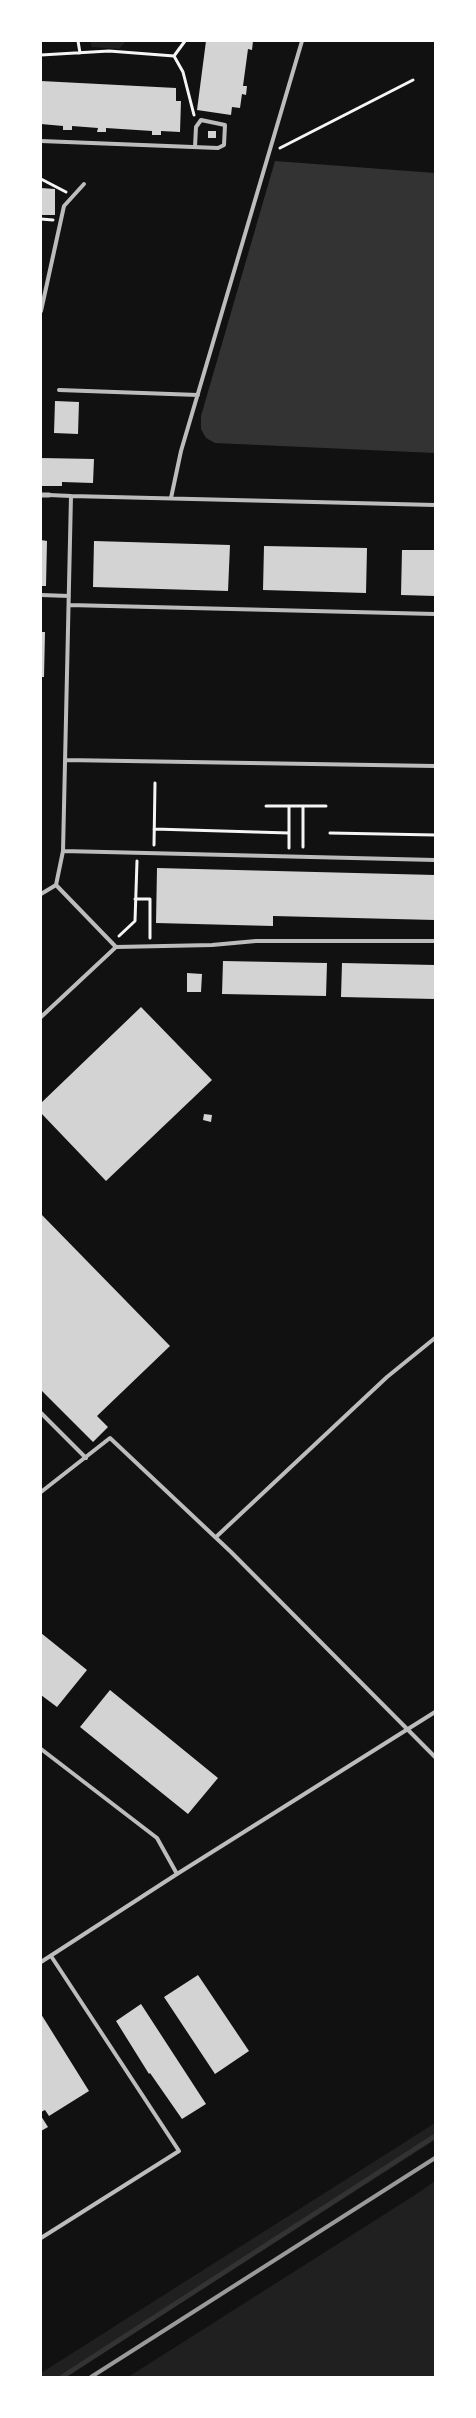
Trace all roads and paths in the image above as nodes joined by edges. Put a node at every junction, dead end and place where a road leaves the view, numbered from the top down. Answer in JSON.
{"nodes":[{"id":1,"x":78,"y":41,"type":"edge"},
{"id":2,"x":184,"y":41,"type":"edge"},
{"id":3,"x":302,"y":41,"type":"edge"},
{"id":4,"x":80,"y":53,"type":"junction"},
{"id":5,"x":41,"y":55,"type":"edge"},
{"id":6,"x":174,"y":56,"type":"junction"},
{"id":7,"x":413,"y":80,"type":"dead end"},
{"id":8,"x":198,"y":123,"type":"junction"},
{"id":9,"x":41,"y":141,"type":"edge"},
{"id":10,"x":195,"y":146,"type":"junction"},
{"id":11,"x":269,"y":154,"type":"junction"},
{"id":12,"x":41,"y":179,"type":"edge"},
{"id":13,"x":84,"y":184,"type":"dead end"},
{"id":14,"x":73,"y":196,"type":"junction"},
{"id":15,"x":41,"y":311,"type":"edge"},
{"id":16,"x":59,"y":390,"type":"dead end"},
{"id":17,"x":198,"y":395,"type":"junction"},
{"id":18,"x":41,"y":495,"type":"edge"},
{"id":19,"x":49,"y":495,"type":"joint"},
{"id":20,"x":71,"y":496,"type":"junction"},
{"id":21,"x":171,"y":498,"type":"junction"},
{"id":22,"x":435,"y":506,"type":"edge"},
{"id":23,"x":41,"y":595,"type":"edge"},
{"id":24,"x":69,"y":596,"type":"junction"},
{"id":25,"x":69,"y":605,"type":"junction"},
{"id":26,"x":435,"y":614,"type":"edge"},
{"id":27,"x":65,"y":760,"type":"junction"},
{"id":28,"x":435,"y":766,"type":"edge"},
{"id":29,"x":155,"y":783,"type":"dead end"},
{"id":30,"x":266,"y":806,"type":"dead end"},
{"id":31,"x":289,"y":806,"type":"junction"},
{"id":32,"x":303,"y":806,"type":"junction"},
{"id":33,"x":326,"y":806,"type":"dead end"},
{"id":34,"x":154,"y":829,"type":"junction"},
{"id":35,"x":289,"y":833,"type":"junction"},
{"id":36,"x":330,"y":833,"type":"dead end"},
{"id":37,"x":435,"y":835,"type":"edge"},
{"id":38,"x":63,"y":851,"type":"junction"},
{"id":39,"x":137,"y":853,"type":"junction"},
{"id":40,"x":154,"y":854,"type":"junction"},
{"id":41,"x":289,"y":857,"type":"junction"},
{"id":42,"x":303,"y":858,"type":"junction"},
{"id":43,"x":435,"y":860,"type":"edge"},
{"id":44,"x":56,"y":885,"type":"junction"},
{"id":45,"x":41,"y":894,"type":"edge"},
{"id":46,"x":135,"y":899,"type":"junction"},
{"id":47,"x":435,"y":942,"type":"edge"},
{"id":48,"x":150,"y":946,"type":"junction"},
{"id":49,"x":116,"y":947,"type":"junction"},
{"id":50,"x":41,"y":1017,"type":"edge"},
{"id":51,"x":435,"y":1338,"type":"edge"},
{"id":52,"x":41,"y":1413,"type":"edge"},
{"id":53,"x":86,"y":1458,"type":"junction"},
{"id":54,"x":41,"y":1492,"type":"edge"},
{"id":55,"x":216,"y":1537,"type":"junction"},
{"id":56,"x":435,"y":1712,"type":"edge"},
{"id":57,"x":407,"y":1730,"type":"junction"},
{"id":58,"x":41,"y":1749,"type":"edge"},
{"id":59,"x":435,"y":1757,"type":"edge"},
{"id":60,"x":178,"y":1874,"type":"junction"},
{"id":61,"x":51,"y":1956,"type":"junction"},
{"id":62,"x":41,"y":1962,"type":"edge"},
{"id":63,"x":41,"y":2238,"type":"edge"}],
"edges":[{"from":1,"to":4,"type":"path"},
{"from":2,"to":6,"type":"path"},
{"from":3,"to":11,"type":"lane"},
{"from":4,"to":5,"type":"path"},
{"from":4,"to":6,"type":"path"},
{"from":6,"to":8,"type":"path"},
{"from":7,"to":11,"type":"path"},
{"from":8,"to":10,"type":"lane"},
{"from":8,"to":10,"type":"lane"},
{"from":9,"to":10,"type":"lane"},
{"from":11,"to":17,"type":"lane"},
{"from":12,"to":14,"type":"path"},
{"from":13,"to":14,"type":"lane"},
{"from":14,"to":15,"type":"lane"},
{"from":16,"to":17,"type":"lane"},
{"from":17,"to":21,"type":"lane"},
{"from":18,"to":19,"type":"street"},
{"from":19,"to":20,"type":"lane"},
{"from":20,"to":21,"type":"lane"},
{"from":20,"to":24,"type":"lane"},
{"from":21,"to":22,"type":"lane"},
{"from":23,"to":24,"type":"lane"},
{"from":24,"to":25,"type":"lane"},
{"from":25,"to":26,"type":"lane"},
{"from":25,"to":27,"type":"lane"},
{"from":27,"to":28,"type":"lane"},
{"from":27,"to":38,"type":"lane"},
{"from":29,"to":34,"type":"path"},
{"from":30,"to":31,"type":"path"},
{"from":31,"to":32,"type":"path"},
{"from":31,"to":35,"type":"path"},
{"from":32,"to":33,"type":"path"},
{"from":32,"to":42,"type":"path"},
{"from":34,"to":35,"type":"path"},
{"from":34,"to":40,"type":"path"},
{"from":35,"to":41,"type":"path"},
{"from":36,"to":37,"type":"path"},
{"from":38,"to":39,"type":"lane"},
{"from":38,"to":44,"type":"lane"},
{"from":39,"to":40,"type":"lane"},
{"from":39,"to":46,"type":"path"},
{"from":40,"to":41,"type":"lane"},
{"from":41,"to":42,"type":"lane"},
{"from":42,"to":43,"type":"lane"},
{"from":44,"to":45,"type":"lane"},
{"from":44,"to":49,"type":"lane"},
{"from":46,"to":48,"type":"path"},
{"from":46,"to":49,"type":"path"},
{"from":47,"to":48,"type":"lane"},
{"from":48,"to":49,"type":"lane"},
{"from":49,"to":50,"type":"lane"},
{"from":51,"to":55,"type":"lane"},
{"from":52,"to":53,"type":"lane"},
{"from":53,"to":54,"type":"lane"},
{"from":53,"to":55,"type":"lane"},
{"from":55,"to":57,"type":"lane"},
{"from":56,"to":57,"type":"lane"},
{"from":57,"to":59,"type":"lane"},
{"from":57,"to":60,"type":"lane"},
{"from":58,"to":60,"type":"lane"},
{"from":60,"to":61,"type":"lane"},
{"from":61,"to":62,"type":"lane"},
{"from":61,"to":63,"type":"lane"}]}
